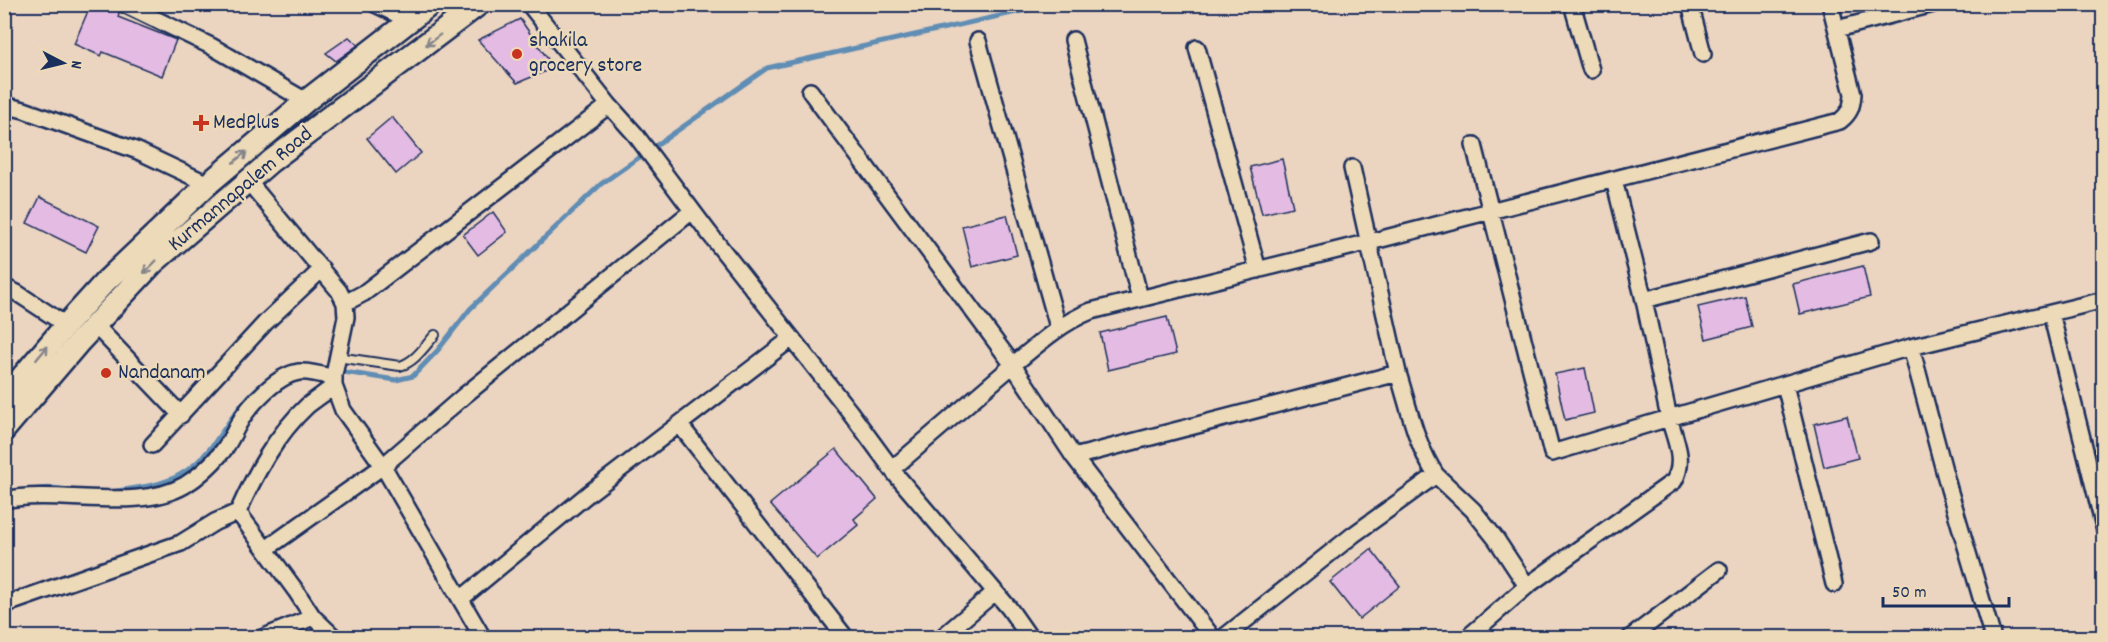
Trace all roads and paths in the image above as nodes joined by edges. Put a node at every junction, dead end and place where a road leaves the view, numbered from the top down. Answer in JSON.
{"nodes":[{"id":1,"x":124,"y":4,"type":"edge"},
{"id":2,"x":375,"y":4,"type":"edge"},
{"id":3,"x":431,"y":4,"type":"edge"},
{"id":4,"x":479,"y":4,"type":"edge"},
{"id":5,"x":529,"y":4,"type":"edge"},
{"id":6,"x":1572,"y":4,"type":"edge"},
{"id":7,"x":1690,"y":4,"type":"edge"},
{"id":8,"x":1830,"y":4,"type":"edge"},
{"id":9,"x":1933,"y":4,"type":"edge"},
{"id":10,"x":409,"y":20,"type":"junction"},
{"id":11,"x":1837,"y":30,"type":"junction"},
{"id":12,"x":978,"y":40,"type":"dead end"},
{"id":13,"x":1073,"y":40,"type":"dead end"},
{"id":14,"x":1197,"y":48,"type":"dead end"},
{"id":15,"x":1703,"y":54,"type":"dead end"},
{"id":16,"x":1591,"y":70,"type":"dead end"},
{"id":17,"x":810,"y":91,"type":"dead end"},
{"id":18,"x":306,"y":101,"type":"junction"},
{"id":19,"x":609,"y":105,"type":"junction"},
{"id":20,"x":5,"y":106,"type":"edge"},
{"id":21,"x":1474,"y":145,"type":"dead end"},
{"id":22,"x":1352,"y":168,"type":"dead end"},
{"id":23,"x":1614,"y":180,"type":"junction"},
{"id":24,"x":248,"y":181,"type":"junction"},
{"id":25,"x":208,"y":183,"type":"junction"},
{"id":26,"x":692,"y":211,"type":"junction"},
{"id":27,"x":1492,"y":211,"type":"junction"},
{"id":28,"x":1871,"y":241,"type":"dead end"},
{"id":29,"x":1370,"y":242,"type":"junction"},
{"id":30,"x":322,"y":269,"type":"junction"},
{"id":31,"x":1258,"y":270,"type":"junction"},
{"id":32,"x":4,"y":287,"type":"edge"},
{"id":33,"x":1140,"y":298,"type":"junction"},
{"id":34,"x":1644,"y":300,"type":"junction"},
{"id":35,"x":2103,"y":300,"type":"edge"},
{"id":36,"x":345,"y":303,"type":"junction"},
{"id":37,"x":2051,"y":313,"type":"junction"},
{"id":38,"x":66,"y":325,"type":"junction"},
{"id":39,"x":95,"y":325,"type":"junction"},
{"id":40,"x":1058,"y":327,"type":"junction"},
{"id":41,"x":435,"y":335,"type":"dead end"},
{"id":42,"x":792,"y":338,"type":"junction"},
{"id":43,"x":1911,"y":347,"type":"junction"},
{"id":44,"x":1013,"y":365,"type":"junction"},
{"id":45,"x":335,"y":372,"type":"junction"},
{"id":46,"x":1398,"y":373,"type":"junction"},
{"id":47,"x":1785,"y":385,"type":"junction"},
{"id":48,"x":4,"y":398,"type":"edge"},
{"id":49,"x":180,"y":415,"type":"junction"},
{"id":50,"x":1670,"y":418,"type":"junction"},
{"id":51,"x":680,"y":425,"type":"junction"},
{"id":52,"x":4,"y":430,"type":"edge"},
{"id":53,"x":152,"y":445,"type":"dead end"},
{"id":54,"x":1074,"y":457,"type":"junction"},
{"id":55,"x":383,"y":466,"type":"junction"},
{"id":56,"x":892,"y":469,"type":"junction"},
{"id":57,"x":1436,"y":475,"type":"junction"},
{"id":58,"x":4,"y":500,"type":"edge"},
{"id":59,"x":238,"y":512,"type":"junction"},
{"id":60,"x":2103,"y":527,"type":"edge"},
{"id":61,"x":266,"y":549,"type":"junction"},
{"id":62,"x":1719,"y":570,"type":"dead end"},
{"id":63,"x":1834,"y":584,"type":"dead end"},
{"id":64,"x":1527,"y":586,"type":"junction"},
{"id":65,"x":995,"y":592,"type":"junction"},
{"id":66,"x":462,"y":598,"type":"junction"},
{"id":67,"x":4,"y":605,"type":"edge"},
{"id":68,"x":313,"y":617,"type":"junction"},
{"id":69,"x":1474,"y":635,"type":"edge"},
{"id":70,"x":262,"y":638,"type":"edge"},
{"id":71,"x":335,"y":638,"type":"edge"},
{"id":72,"x":483,"y":638,"type":"edge"},
{"id":73,"x":846,"y":638,"type":"edge"},
{"id":74,"x":941,"y":638,"type":"edge"},
{"id":75,"x":1030,"y":638,"type":"edge"},
{"id":76,"x":1213,"y":638,"type":"edge"},
{"id":77,"x":1223,"y":638,"type":"edge"},
{"id":78,"x":1630,"y":638,"type":"edge"},
{"id":79,"x":1993,"y":638,"type":"edge"}],
"edges":[{"from":1,"to":18,"type":"street"},
{"from":2,"to":10,"type":"street"},
{"from":3,"to":10,"type":"main road","name":"Kurmannapalem Road"},
{"from":4,"to":24,"type":"main road","name":"Kurmannapalem Road","one_way":true},
{"from":5,"to":19,"type":"street"},
{"from":6,"to":16,"type":"street"},
{"from":7,"to":15,"type":"street"},
{"from":8,"to":11,"type":"street"},
{"from":9,"to":11,"type":"street"},
{"from":10,"to":18,"type":"main road","name":"Kurmannapalem Road"},
{"from":11,"to":23,"type":"street"},
{"from":12,"to":40,"type":"street"},
{"from":13,"to":33,"type":"street"},
{"from":14,"to":31,"type":"street"},
{"from":17,"to":44,"type":"street"},
{"from":25,"to":18,"type":"main road","name":"Kurmannapalem Road","one_way":true},
{"from":19,"to":26,"type":"street"},
{"from":19,"to":36,"type":"street"},
{"from":20,"to":25,"type":"street"},
{"from":21,"to":27,"type":"street"},
{"from":22,"to":29,"type":"street"},
{"from":23,"to":27,"type":"street"},
{"from":23,"to":34,"type":"street"},
{"from":24,"to":30,"type":"street"},
{"from":24,"to":39,"type":"main road","name":"Kurmannapalem Road","one_way":true},
{"from":25,"to":38,"type":"main road","name":"Kurmannapalem Road"},
{"from":26,"to":42,"type":"street"},
{"from":26,"to":55,"type":"street"},
{"from":27,"to":29,"type":"street"},
{"from":27,"to":50,"type":"street"},
{"from":28,"to":34,"type":"street"},
{"from":29,"to":31,"type":"street"},
{"from":29,"to":46,"type":"street"},
{"from":30,"to":36,"type":"street"},
{"from":30,"to":49,"type":"street"},
{"from":31,"to":33,"type":"street"},
{"from":32,"to":38,"type":"street"},
{"from":33,"to":40,"type":"street"},
{"from":34,"to":50,"type":"street"},
{"from":35,"to":37,"type":"street"},
{"from":36,"to":45,"type":"street"},
{"from":37,"to":43,"type":"street"},
{"from":37,"to":60,"type":"street"},
{"from":48,"to":38,"type":"main road","name":"Kurmannapalem Road","one_way":true},
{"from":39,"to":49,"type":"street"},
{"from":39,"to":52,"type":"main road","name":"Kurmannapalem Road"},
{"from":40,"to":44,"type":"street"},
{"from":41,"to":45,"type":"lane"},
{"from":42,"to":51,"type":"street"},
{"from":42,"to":56,"type":"street"},
{"from":43,"to":47,"type":"street"},
{"from":43,"to":79,"type":"street"},
{"from":44,"to":54,"type":"street"},
{"from":44,"to":56,"type":"street"},
{"from":45,"to":55,"type":"street"},
{"from":45,"to":58,"type":"street"},
{"from":45,"to":59,"type":"street"},
{"from":46,"to":54,"type":"street"},
{"from":46,"to":57,"type":"street"},
{"from":47,"to":50,"type":"street"},
{"from":47,"to":63,"type":"street"},
{"from":49,"to":53,"type":"street"},
{"from":50,"to":64,"type":"street"},
{"from":51,"to":66,"type":"street"},
{"from":51,"to":73,"type":"street"},
{"from":54,"to":76,"type":"street"},
{"from":55,"to":61,"type":"street"},
{"from":55,"to":66,"type":"street"},
{"from":56,"to":65,"type":"street"},
{"from":57,"to":64,"type":"street"},
{"from":57,"to":77,"type":"street"},
{"from":59,"to":61,"type":"street"},
{"from":59,"to":67,"type":"street"},
{"from":61,"to":68,"type":"street"},
{"from":62,"to":78,"type":"street"},
{"from":64,"to":69,"type":"street"},
{"from":65,"to":74,"type":"street"},
{"from":65,"to":75,"type":"street"},
{"from":66,"to":72,"type":"street"},
{"from":68,"to":70,"type":"street"},
{"from":68,"to":71,"type":"street"}]}
